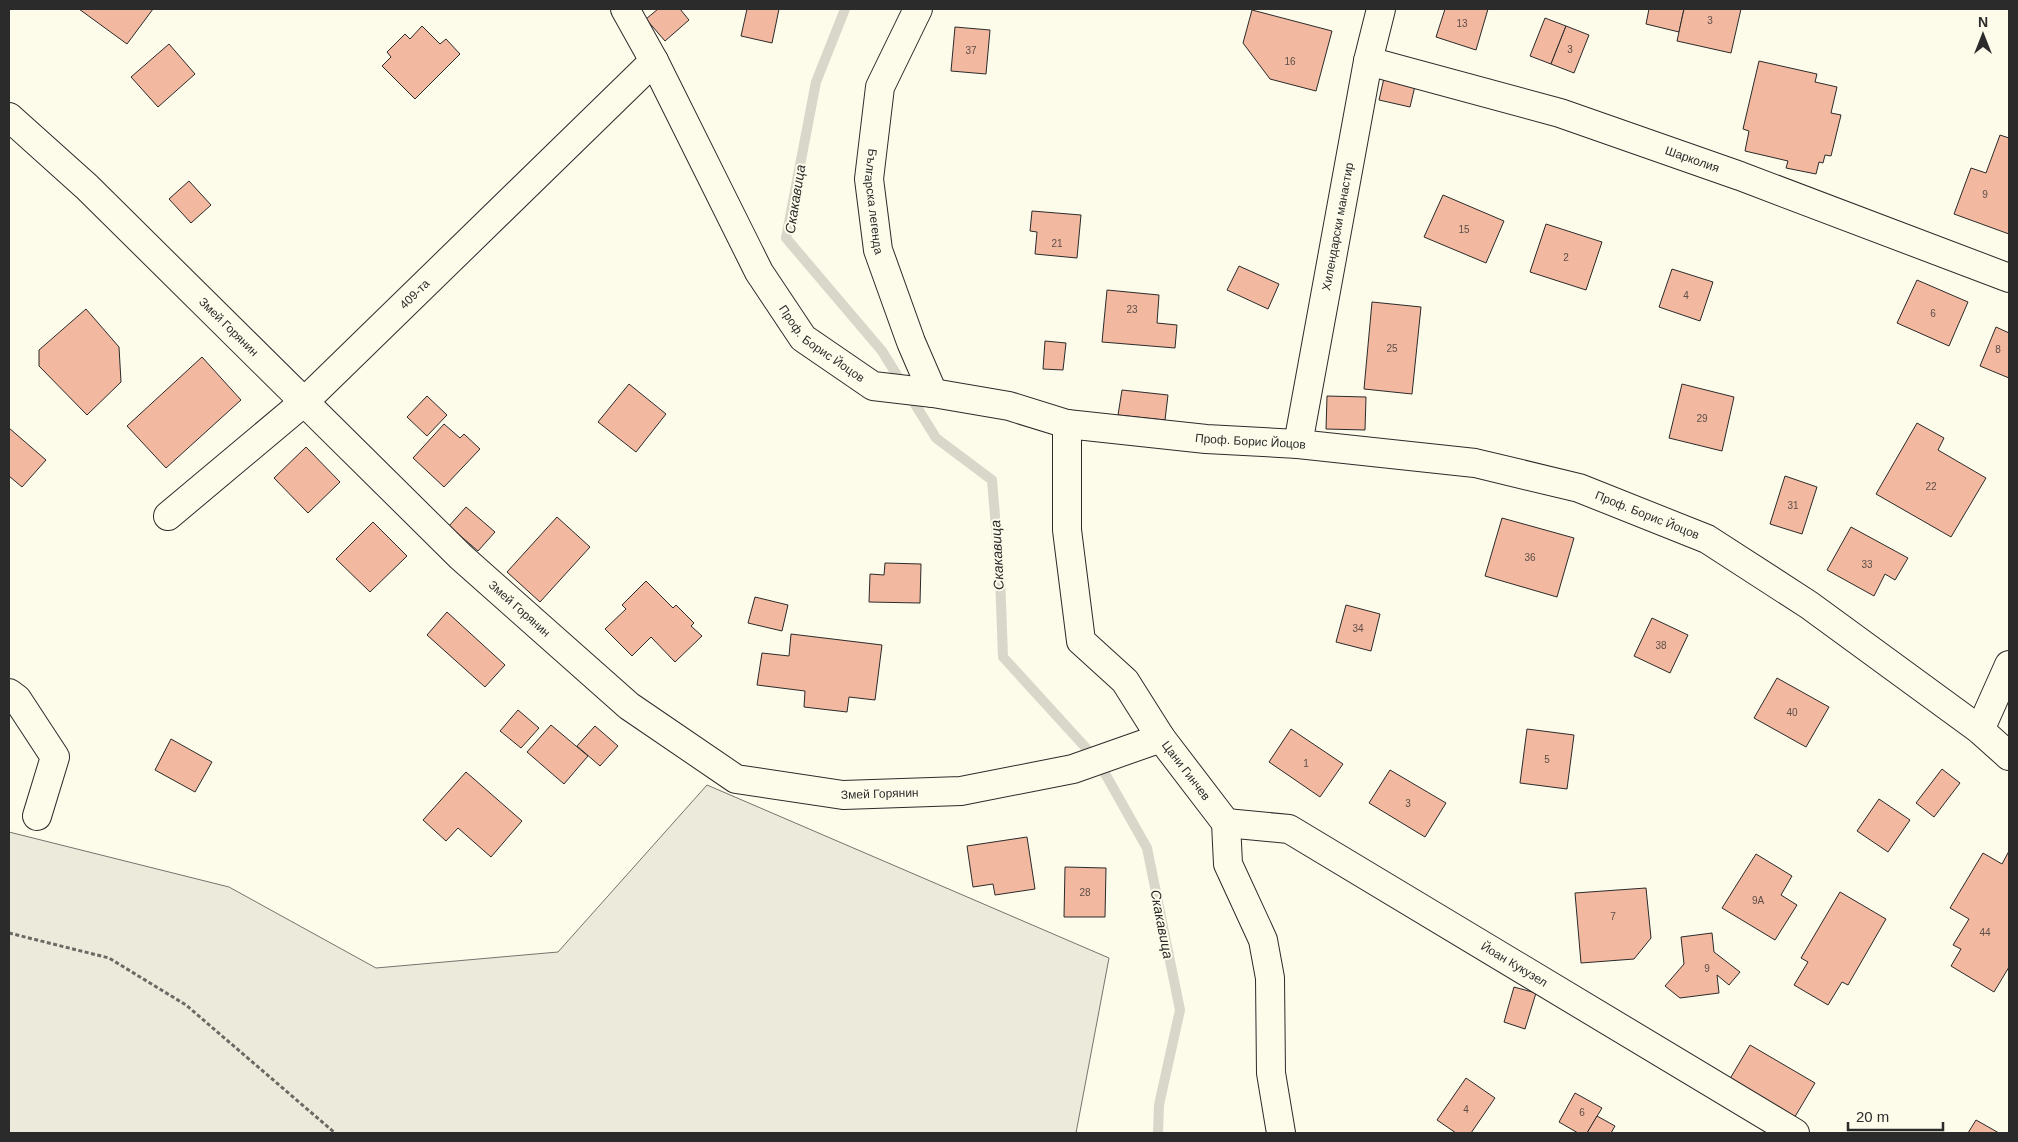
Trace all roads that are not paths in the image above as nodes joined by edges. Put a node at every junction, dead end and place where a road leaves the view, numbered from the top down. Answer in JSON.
{"nodes":[{"id":1,"x":625,"y":9,"type":"edge"},
{"id":2,"x":918,"y":9,"type":"edge"},
{"id":3,"x":1381,"y":9,"type":"edge"},
{"id":4,"x":654,"y":61,"type":"junction"},
{"id":5,"x":1368,"y":61,"type":"junction"},
{"id":6,"x":9,"y":117,"type":"edge"},
{"id":7,"x":2009,"y":278,"type":"edge"},
{"id":8,"x":933,"y":393,"type":"junction"},
{"id":9,"x":304,"y":402,"type":"junction"},
{"id":10,"x":1067,"y":424,"type":"junction"},
{"id":11,"x":1298,"y":444,"type":"junction"},
{"id":12,"x":168,"y":516,"type":"dead end"},
{"id":13,"x":2009,"y":665,"type":"edge"},
{"id":14,"x":9,"y":693,"type":"edge"},
{"id":15,"x":1980,"y":730,"type":"junction"},
{"id":16,"x":1161,"y":738,"type":"junction"},
{"id":17,"x":2009,"y":756,"type":"edge"},
{"id":18,"x":37,"y":816,"type":"dead end"},
{"id":19,"x":1226,"y":823,"type":"junction"},
{"id":20,"x":1280,"y":1133,"type":"edge"},
{"id":21,"x":1795,"y":1133,"type":"edge"}],
"edges":[{"from":1,"to":4,"type":"street","name":"Проф. Борис Йоцов"},
{"from":2,"to":8,"type":"street","name":"Българска легенда"},
{"from":3,"to":5,"type":"street","name":"Хилендарски манастир"},
{"from":4,"to":8,"type":"street","name":"Проф. Борис Йоцов"},
{"from":4,"to":9,"type":"street","name":"409-та"},
{"from":5,"to":7,"type":"street","name":"Шарколия"},
{"from":5,"to":11,"type":"street","name":"Хилендарски манастир"},
{"from":6,"to":9,"type":"street","name":"Змей Горянин"},
{"from":8,"to":10,"type":"street","name":"Проф. Борис Йоцов"},
{"from":9,"to":12,"type":"street","name":"409-та"},
{"from":9,"to":16,"type":"street","name":"Змей Горянин"},
{"from":10,"to":11,"type":"street","name":"Проф. Борис Йоцов"},
{"from":10,"to":16,"type":"street","name":"Цани Гинчев"},
{"from":11,"to":15,"type":"street","name":"Проф. Борис Йоцов"},
{"from":13,"to":15,"type":"street"},
{"from":14,"to":18,"type":"street"},
{"from":15,"to":17,"type":"street","name":"Проф. Борис Йоцов"},
{"from":16,"to":19,"type":"street","name":"Цани Гинчев"},
{"from":19,"to":20,"type":"street"},
{"from":19,"to":21,"type":"street","name":"Йоан Кукузел"}]}
